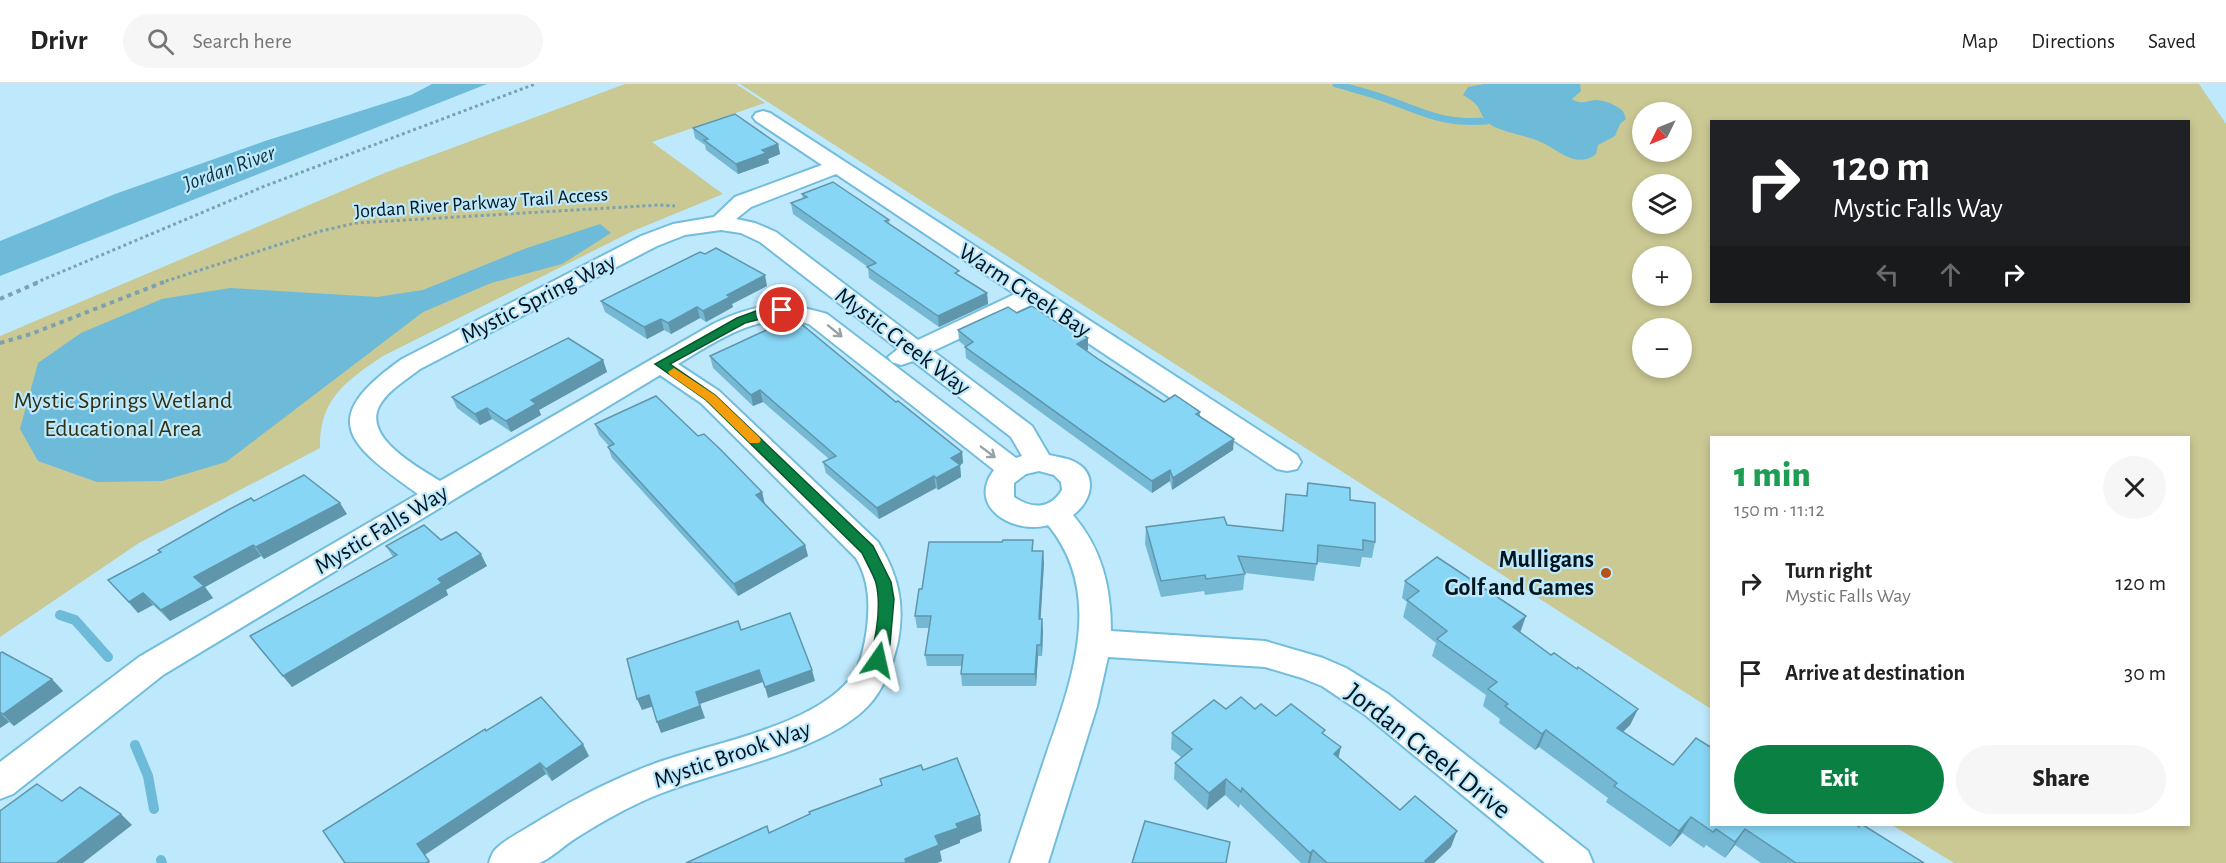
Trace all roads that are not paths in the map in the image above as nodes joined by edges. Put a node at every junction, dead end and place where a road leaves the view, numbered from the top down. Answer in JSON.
{"nodes":[{"id":1,"x":763,"y":117,"type":"dead end"},
{"id":2,"x":838,"y":166,"type":"junction"},
{"id":3,"x":721,"y":224,"type":"junction"},
{"id":4,"x":1032,"y":295,"type":"junction"},
{"id":5,"x":782,"y":310,"type":"joint"},
{"id":6,"x":915,"y":351,"type":"junction"},
{"id":7,"x":661,"y":364,"type":"junction"},
{"id":8,"x":880,"y":367,"type":"junction"},
{"id":9,"x":1287,"y":462,"type":"dead end"},
{"id":10,"x":1025,"y":466,"type":"junction"},
{"id":11,"x":439,"y":495,"type":"junction"},
{"id":12,"x":1054,"y":513,"type":"junction"},
{"id":13,"x":1094,"y":643,"type":"junction"},
{"id":14,"x":0,"y":783,"type":"edge"},
{"id":15,"x":508,"y":863,"type":"edge"},
{"id":16,"x":1029,"y":863,"type":"edge"},
{"id":17,"x":1574,"y":863,"type":"edge"}],
"edges":[{"from":1,"to":2,"type":"street","name":"Warm Creek Bay"},
{"from":2,"to":3,"type":"street"},
{"from":2,"to":4,"type":"street","name":"Warm Creek Bay"},
{"from":3,"to":6,"type":"street","name":"Mystic Creek Way"},
{"from":3,"to":11,"type":"street","name":"Mystic Spring Way"},
{"from":4,"to":6,"type":"street"},
{"from":4,"to":9,"type":"street","name":"Warm Creek Bay"},
{"from":5,"to":7,"type":"street","name":"Mystic Falls Way"},
{"from":5,"to":8,"type":"street","name":"Mystic Creek Way","one_way":true},
{"from":6,"to":8,"type":"street"},
{"from":6,"to":10,"type":"street","name":"Mystic Creek Way"},
{"from":7,"to":11,"type":"street","name":"Mystic Falls Way"},
{"from":7,"to":15,"type":"street","name":"Mystic Brook Way"},
{"from":8,"to":10,"type":"street","name":"Mystic Creek Way","one_way":true},
{"from":10,"to":12,"type":"street"},
{"from":10,"to":12,"type":"street"},
{"from":11,"to":14,"type":"street","name":"Mystic Falls Way"},
{"from":12,"to":13,"type":"street"},
{"from":13,"to":16,"type":"street"},
{"from":13,"to":17,"type":"street","name":"Jordan Creek Drive"}]}
